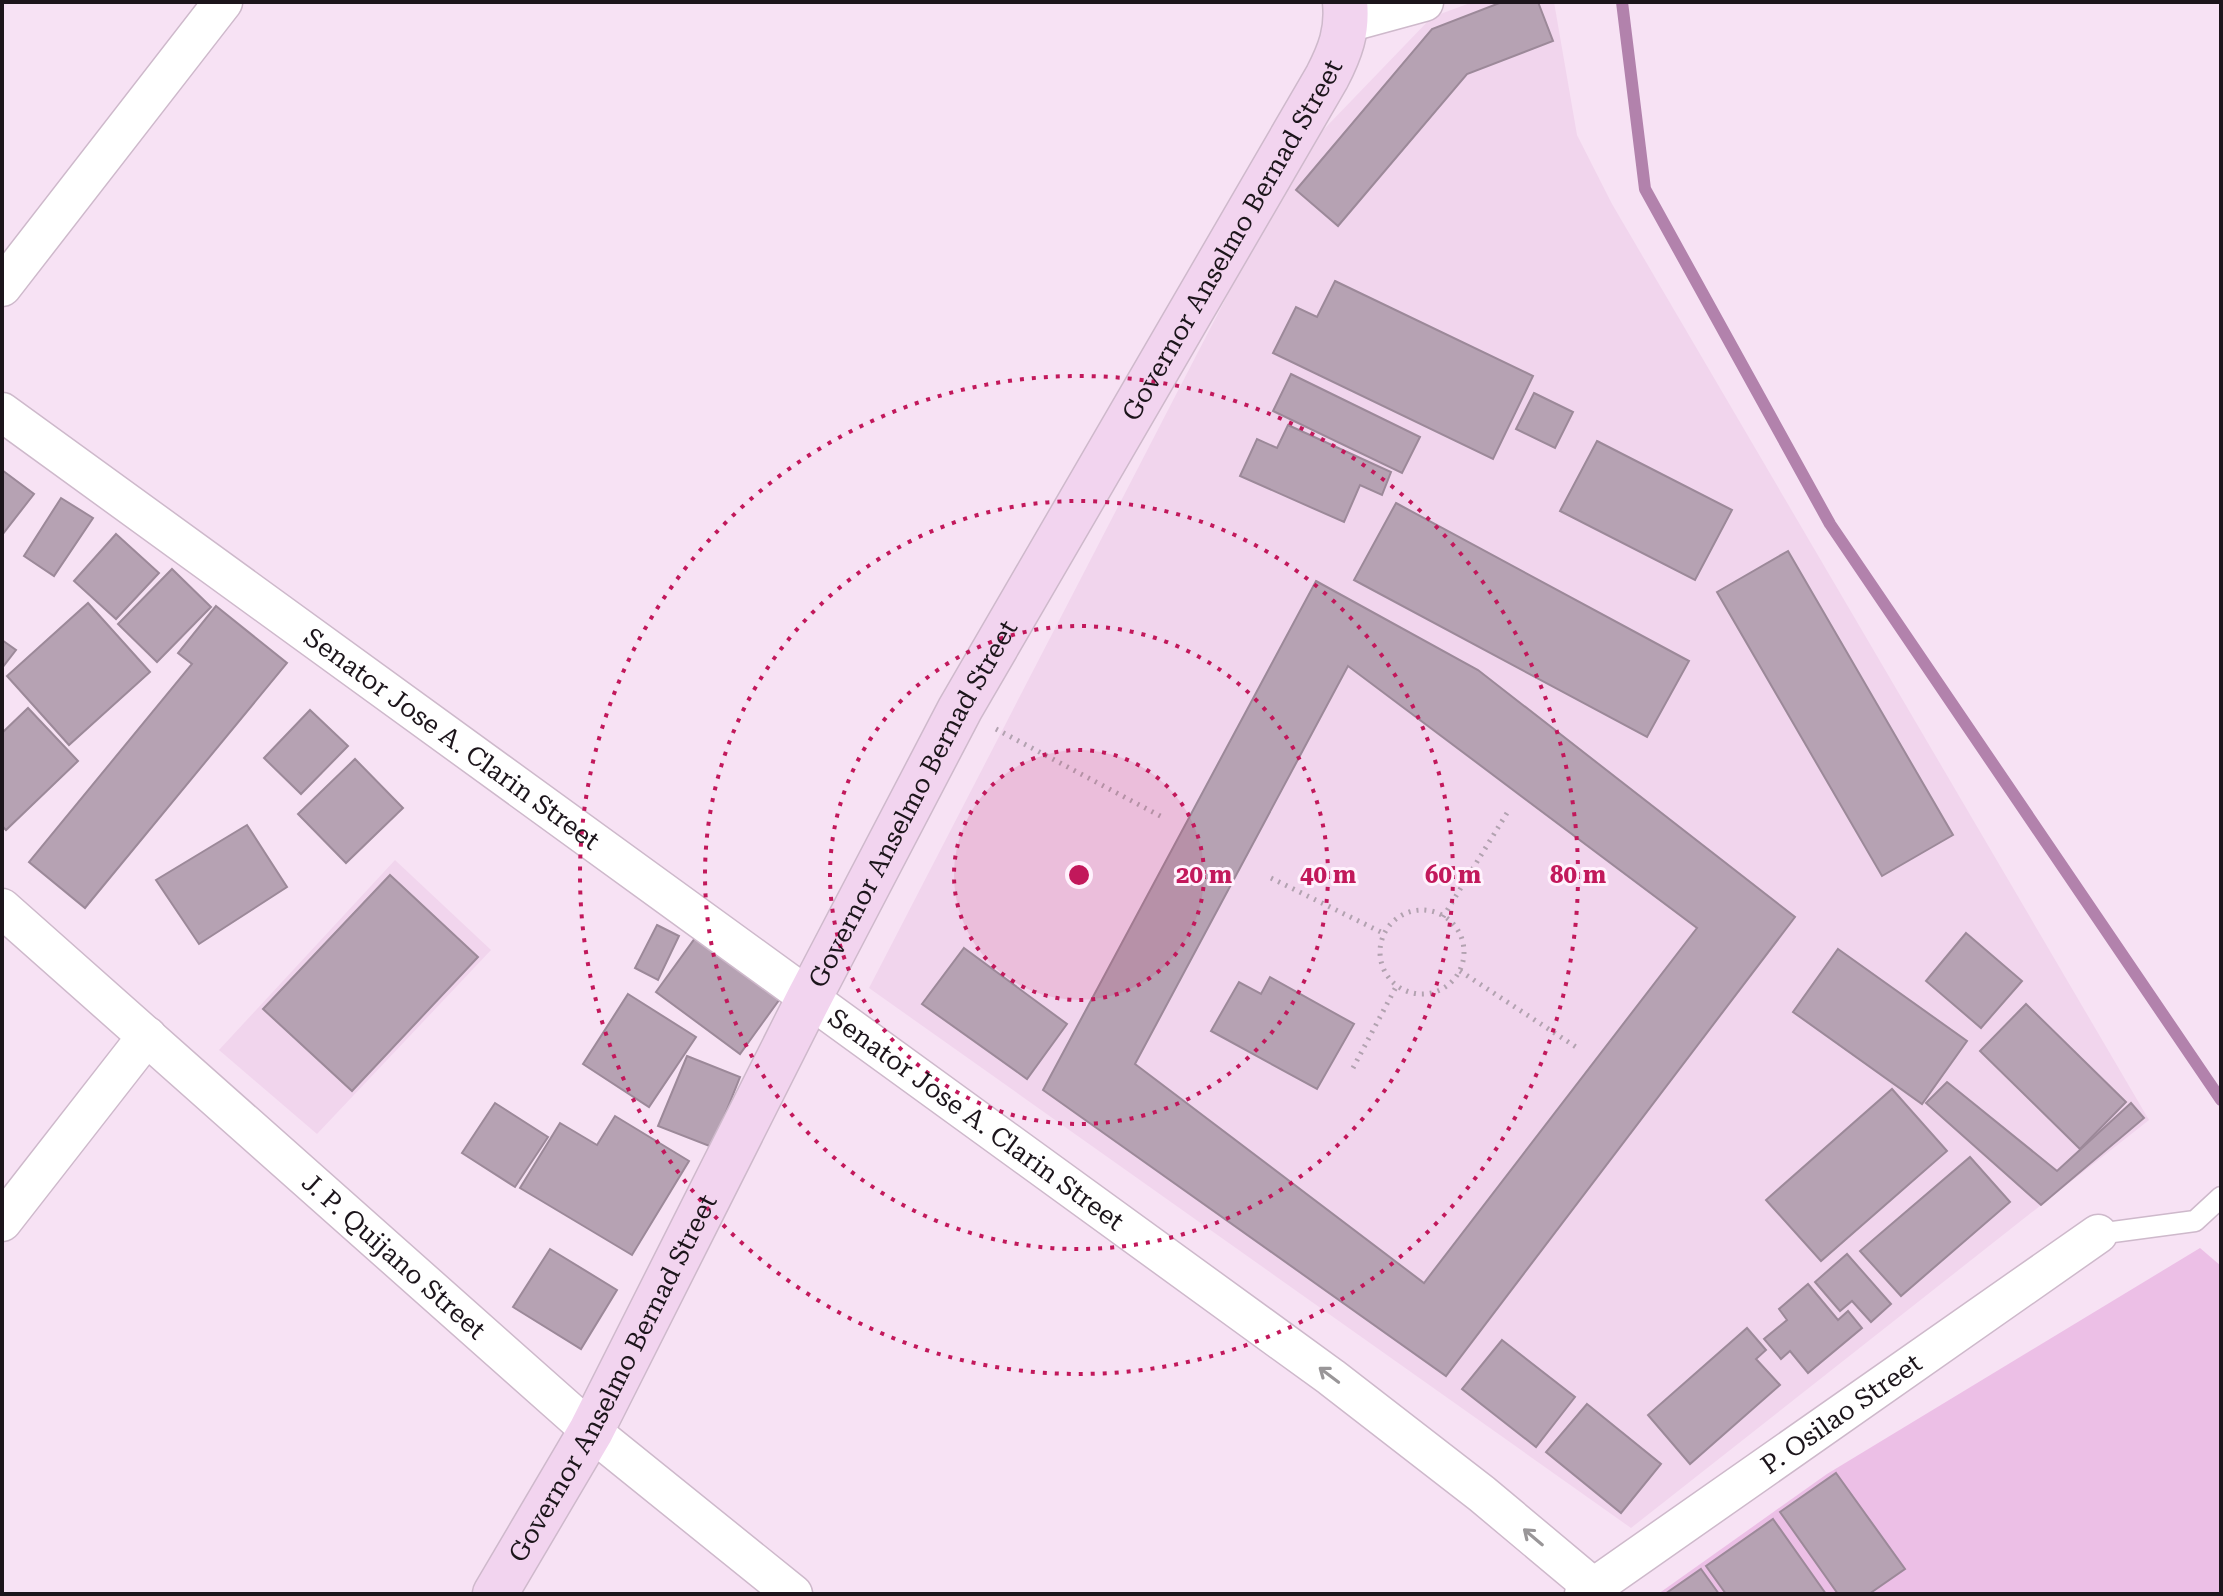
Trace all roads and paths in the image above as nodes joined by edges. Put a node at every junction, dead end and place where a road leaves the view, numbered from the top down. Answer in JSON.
{"nodes":[{"id":1,"x":223,"y":2,"type":"edge"},
{"id":2,"x":1424,"y":2,"type":"edge"},
{"id":3,"x":1346,"y":12,"type":"edge"},
{"id":4,"x":2,"y":287,"type":"edge"},
{"id":5,"x":2,"y":412,"type":"edge"},
{"id":6,"x":960,"y":709,"type":"junction"},
{"id":7,"x":1507,"y":813,"type":"dead end"},
{"id":8,"x":1164,"y":818,"type":"dead end"},
{"id":9,"x":1271,"y":878,"type":"dead end"},
{"id":10,"x":2,"y":908,"type":"edge"},
{"id":11,"x":1443,"y":917,"type":"junction"},
{"id":12,"x":1385,"y":934,"type":"junction"},
{"id":13,"x":1460,"y":971,"type":"junction"},
{"id":14,"x":1397,"y":985,"type":"junction"},
{"id":15,"x":808,"y":1000,"type":"junction"},
{"id":16,"x":147,"y":1036,"type":"junction"},
{"id":17,"x":1576,"y":1047,"type":"dead end"},
{"id":18,"x":1353,"y":1068,"type":"dead end"},
{"id":19,"x":2221,"y":1197,"type":"edge"},
{"id":20,"x":2,"y":1222,"type":"edge"},
{"id":21,"x":2098,"y":1234,"type":"joint"},
{"id":22,"x":591,"y":1431,"type":"junction"},
{"id":23,"x":1588,"y":1590,"type":"edge"},
{"id":24,"x":495,"y":1594,"type":"edge"},
{"id":25,"x":793,"y":1594,"type":"edge"}],
"edges":[{"from":1,"to":4,"type":"street"},
{"from":2,"to":3,"type":"street"},
{"from":3,"to":6,"type":"main road","name":"Governor Anselmo Bernad Street"},
{"from":5,"to":15,"type":"street","name":"Senator Jose A. Clarin Street"},
{"from":6,"to":8,"type":"path"},
{"from":6,"to":15,"type":"main road","name":"Governor Anselmo Bernad Street"},
{"from":7,"to":11,"type":"path"},
{"from":9,"to":12,"type":"path"},
{"from":10,"to":16,"type":"street","name":"J. P. Quijano Street"},
{"from":11,"to":12,"type":"path"},
{"from":11,"to":13,"type":"path"},
{"from":12,"to":14,"type":"path"},
{"from":13,"to":14,"type":"path"},
{"from":13,"to":17,"type":"path"},
{"from":14,"to":18,"type":"path"},
{"from":15,"to":22,"type":"main road","name":"Governor Anselmo Bernad Street"},
{"from":23,"to":15,"type":"street","name":"Senator Jose A. Clarin Street","one_way":true},
{"from":16,"to":20,"type":"street"},
{"from":16,"to":22,"type":"street","name":"J. P. Quijano Street"},
{"from":19,"to":21,"type":"lane"},
{"from":21,"to":23,"type":"street","name":"P. Osilao Street"},
{"from":22,"to":24,"type":"main road","name":"Governor Anselmo Bernad Street"},
{"from":22,"to":25,"type":"street","name":"J. P. Quijano Street"}]}
